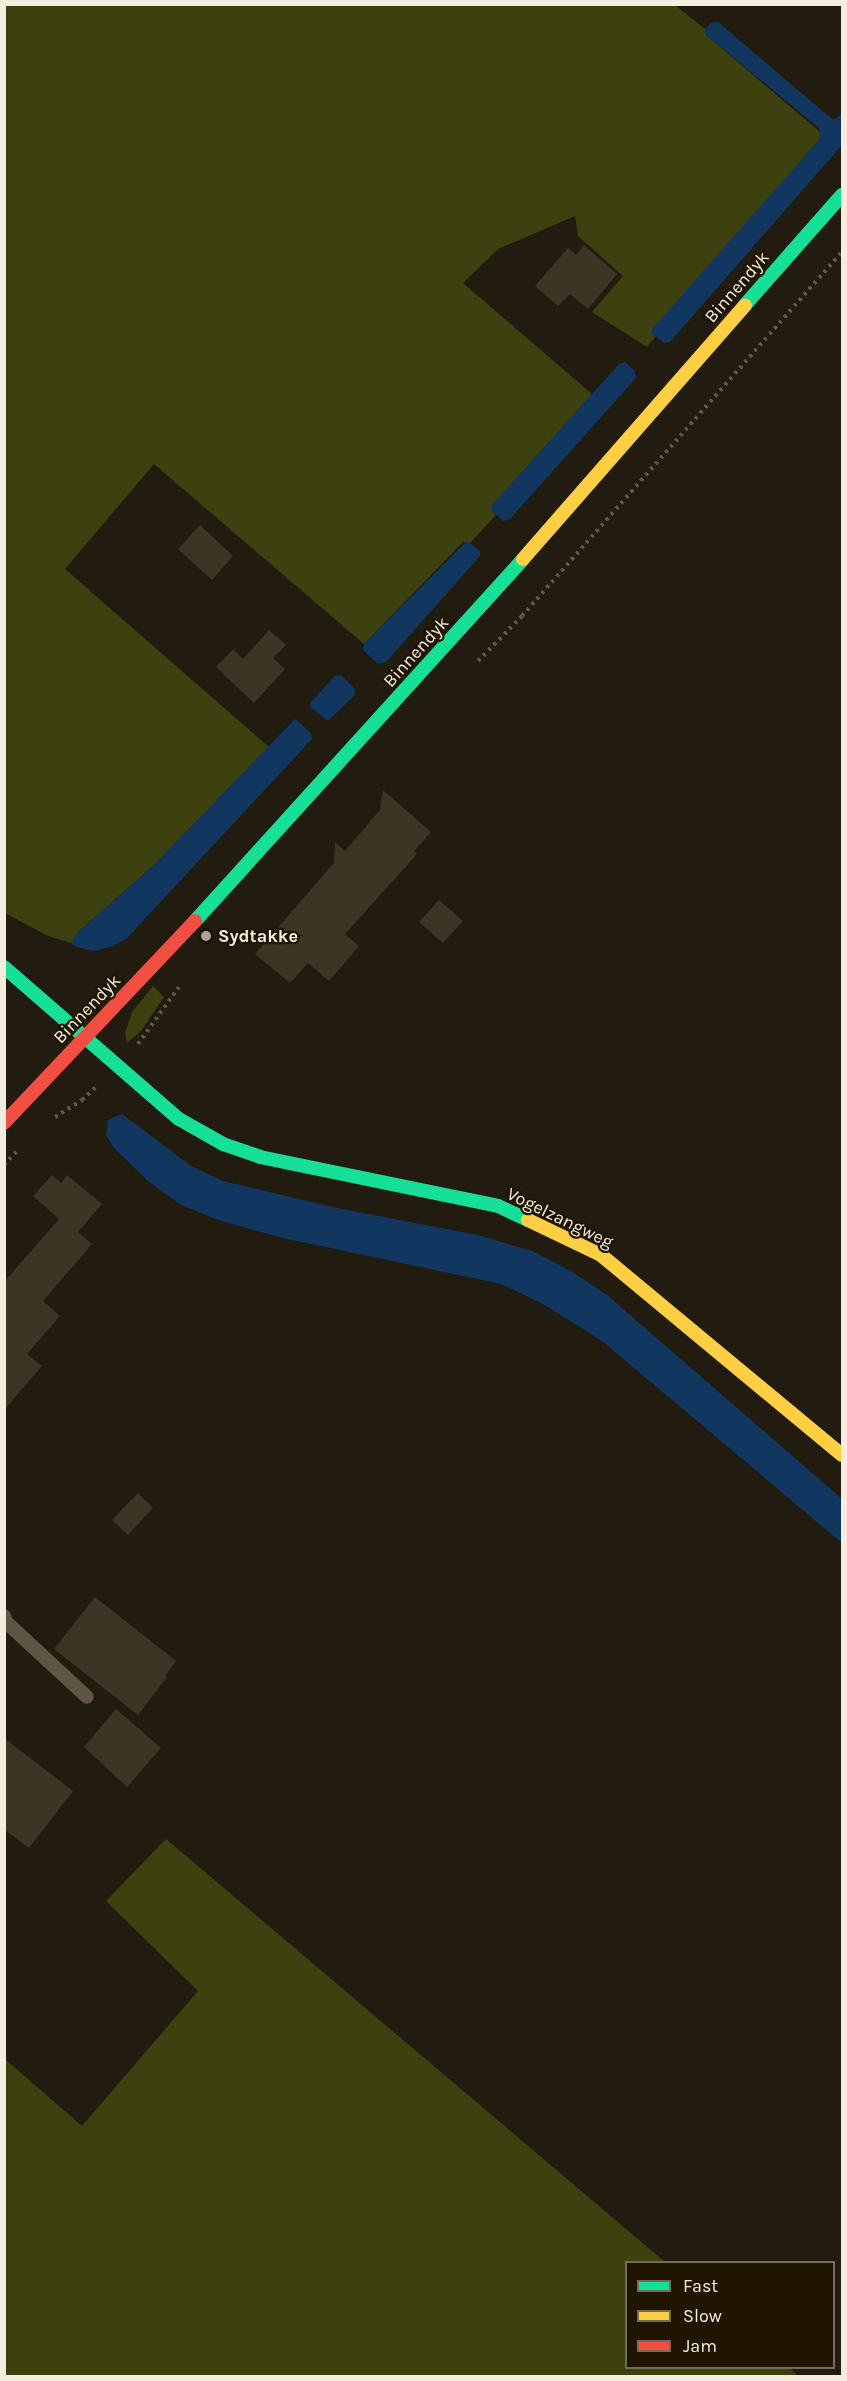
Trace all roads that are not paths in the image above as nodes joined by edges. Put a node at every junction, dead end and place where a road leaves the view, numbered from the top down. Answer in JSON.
{"nodes":[{"id":1,"x":843,"y":195,"type":"edge"},
{"id":2,"x":4,"y":968,"type":"edge"},
{"id":3,"x":86,"y":1037,"type":"junction"},
{"id":4,"x":4,"y":1123,"type":"edge"},
{"id":5,"x":843,"y":1455,"type":"edge"},
{"id":6,"x":4,"y":1616,"type":"edge"},
{"id":7,"x":87,"y":1697,"type":"dead end"}],
"edges":[{"from":1,"to":3,"type":"main road","name":"Binnendyk"},
{"from":2,"to":3,"type":"main road"},
{"from":3,"to":4,"type":"main road","name":"Binnendyk"},
{"from":3,"to":5,"type":"main road","name":"Vogelzangweg"},
{"from":6,"to":7,"type":"lane"}]}
